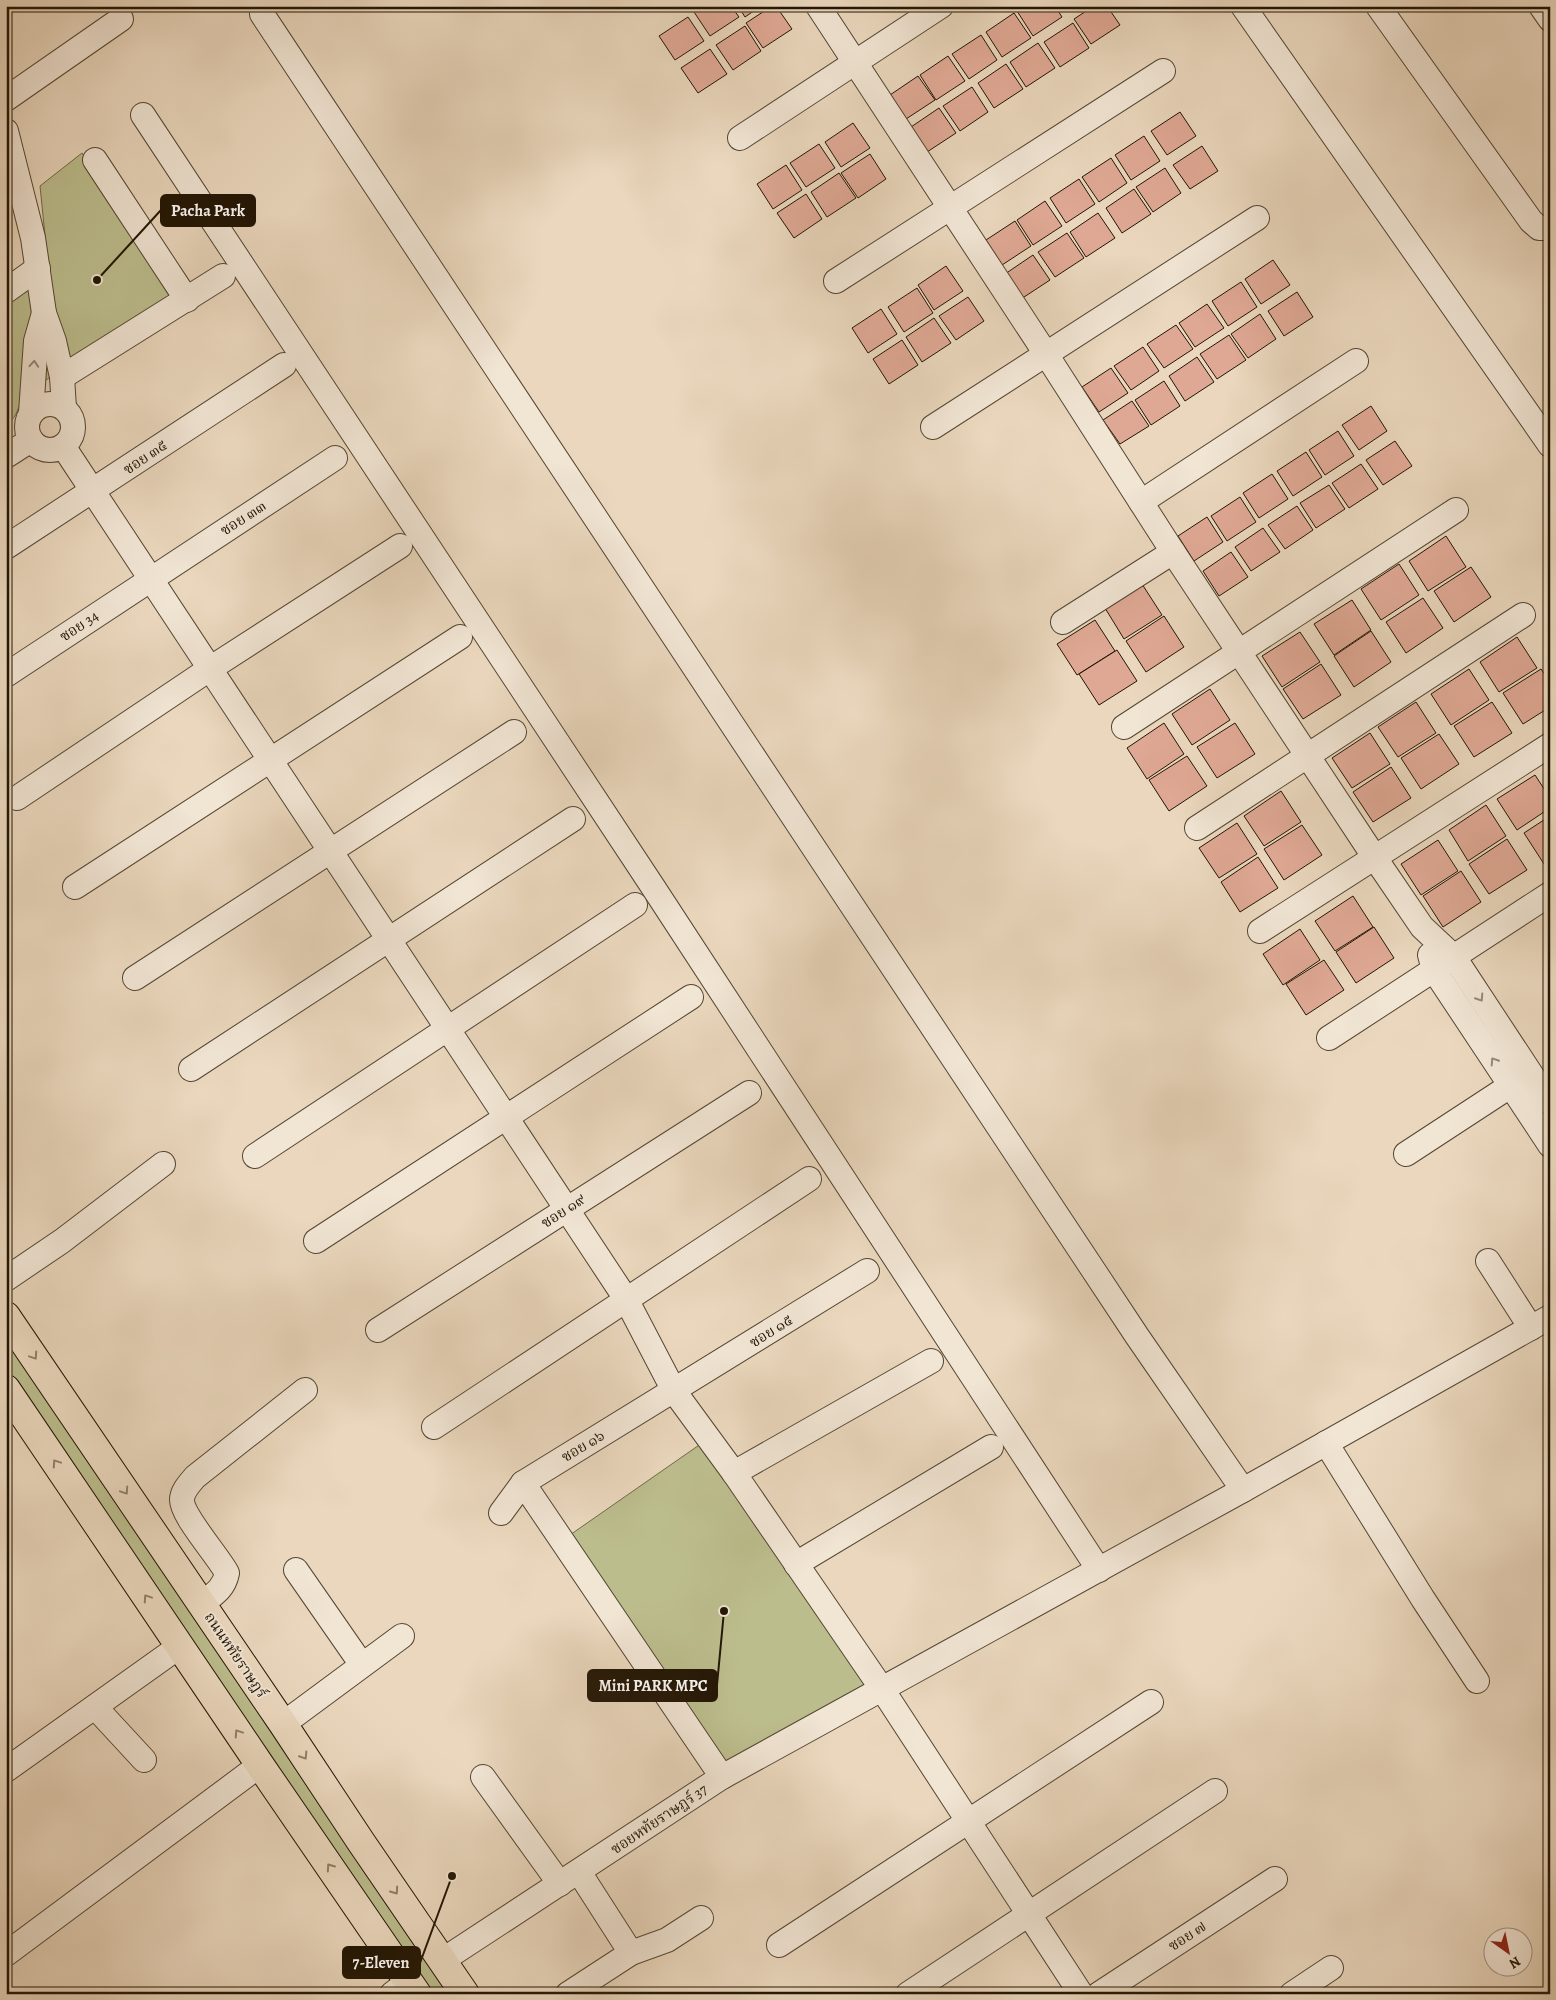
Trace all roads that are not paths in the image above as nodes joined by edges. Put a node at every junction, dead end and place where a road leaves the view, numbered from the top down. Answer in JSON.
{"nodes":[{"id":1,"x":818,"y":6,"type":"edge"},
{"id":2,"x":940,"y":6,"type":"edge"},
{"id":3,"x":1243,"y":6,"type":"edge"},
{"id":4,"x":1378,"y":6,"type":"edge"},
{"id":5,"x":1541,"y":6,"type":"edge"},
{"id":6,"x":262,"y":14,"type":"dead end"},
{"id":7,"x":121,"y":19,"type":"dead end"},
{"id":8,"x":1550,"y":19,"type":"edge"},
{"id":9,"x":855,"y":63,"type":"junction"},
{"id":10,"x":1163,"y":71,"type":"dead end"},
{"id":11,"x":6,"y":99,"type":"edge"},
{"id":12,"x":143,"y":115,"type":"dead end"},
{"id":13,"x":6,"y":131,"type":"edge"},
{"id":14,"x":740,"y":138,"type":"dead end"},
{"id":15,"x":95,"y":160,"type":"dead end"},
{"id":16,"x":950,"y":209,"type":"junction"},
{"id":17,"x":1257,"y":218,"type":"dead end"},
{"id":18,"x":1550,"y":228,"type":"edge"},
{"id":19,"x":38,"y":268,"type":"junction"},
{"id":20,"x":224,"y":276,"type":"dead end"},
{"id":21,"x":836,"y":281,"type":"dead end"},
{"id":22,"x":6,"y":290,"type":"edge"},
{"id":23,"x":187,"y":300,"type":"junction"},
{"id":24,"x":44,"y":314,"type":"junction"},
{"id":25,"x":1046,"y":354,"type":"junction"},
{"id":26,"x":1356,"y":361,"type":"dead end"},
{"id":27,"x":284,"y":365,"type":"dead end"},
{"id":28,"x":62,"y":377,"type":"junction"},
{"id":29,"x":64,"y":408,"type":"junction"},
{"id":30,"x":31,"y":413,"type":"junction"},
{"id":31,"x":933,"y":427,"type":"dead end"},
{"id":32,"x":31,"y":440,"type":"junction"},
{"id":33,"x":1550,"y":445,"type":"edge"},
{"id":34,"x":63,"y":446,"type":"junction"},
{"id":35,"x":6,"y":456,"type":"edge"},
{"id":36,"x":335,"y":458,"type":"dead end"},
{"id":37,"x":93,"y":492,"type":"junction"},
{"id":38,"x":1141,"y":502,"type":"junction"},
{"id":39,"x":1456,"y":510,"type":"dead end"},
{"id":40,"x":400,"y":546,"type":"dead end"},
{"id":41,"x":6,"y":547,"type":"edge"},
{"id":42,"x":1173,"y":552,"type":"junction"},
{"id":43,"x":152,"y":578,"type":"junction"},
{"id":44,"x":1524,"y":615,"type":"dead end"},
{"id":45,"x":1063,"y":622,"type":"dead end"},
{"id":46,"x":460,"y":637,"type":"dead end"},
{"id":47,"x":1238,"y":651,"type":"junction"},
{"id":48,"x":211,"y":668,"type":"junction"},
{"id":49,"x":6,"y":675,"type":"edge"},
{"id":50,"x":1124,"y":727,"type":"dead end"},
{"id":51,"x":514,"y":732,"type":"dead end"},
{"id":52,"x":1550,"y":745,"type":"edge"},
{"id":53,"x":1308,"y":755,"type":"junction"},
{"id":54,"x":271,"y":759,"type":"junction"},
{"id":55,"x":17,"y":798,"type":"dead end"},
{"id":56,"x":573,"y":819,"type":"dead end"},
{"id":57,"x":1197,"y":828,"type":"dead end"},
{"id":58,"x":330,"y":850,"type":"junction"},
{"id":59,"x":1375,"y":858,"type":"junction"},
{"id":60,"x":75,"y":887,"type":"dead end"},
{"id":61,"x":1550,"y":894,"type":"edge"},
{"id":62,"x":635,"y":905,"type":"dead end"},
{"id":63,"x":1422,"y":927,"type":"junction"},
{"id":64,"x":1260,"y":931,"type":"dead end"},
{"id":65,"x":389,"y":938,"type":"junction"},
{"id":66,"x":1454,"y":957,"type":"junction"},
{"id":67,"x":1434,"y":970,"type":"junction"},
{"id":68,"x":135,"y":978,"type":"dead end"},
{"id":69,"x":691,"y":997,"type":"dead end"},
{"id":70,"x":448,"y":1028,"type":"junction"},
{"id":71,"x":1329,"y":1038,"type":"dead end"},
{"id":72,"x":191,"y":1069,"type":"dead end"},
{"id":73,"x":1510,"y":1086,"type":"junction"},
{"id":74,"x":749,"y":1093,"type":"dead end"},
{"id":75,"x":1550,"y":1104,"type":"edge"},
{"id":76,"x":507,"y":1117,"type":"junction"},
{"id":77,"x":1550,"y":1145,"type":"edge"},
{"id":78,"x":1406,"y":1154,"type":"dead end"},
{"id":79,"x":256,"y":1156,"type":"dead end"},
{"id":80,"x":163,"y":1164,"type":"dead end"},
{"id":81,"x":809,"y":1179,"type":"dead end"},
{"id":82,"x":567,"y":1208,"type":"junction"},
{"id":83,"x":316,"y":1241,"type":"dead end"},
{"id":84,"x":1488,"y":1262,"type":"dead end"},
{"id":85,"x":867,"y":1271,"type":"dead end"},
{"id":86,"x":6,"y":1279,"type":"edge"},
{"id":87,"x":626,"y":1299,"type":"junction"},
{"id":88,"x":6,"y":1316,"type":"edge"},
{"id":89,"x":1540,"y":1322,"type":"edge"},
{"id":90,"x":378,"y":1330,"type":"dead end"},
{"id":91,"x":931,"y":1361,"type":"dead end"},
{"id":92,"x":6,"y":1389,"type":"edge"},
{"id":93,"x":305,"y":1390,"type":"dead end"},
{"id":94,"x":674,"y":1390,"type":"junction"},
{"id":95,"x":434,"y":1427,"type":"dead end"},
{"id":96,"x":1326,"y":1443,"type":"junction"},
{"id":97,"x":991,"y":1447,"type":"dead end"},
{"id":98,"x":734,"y":1473,"type":"junction"},
{"id":99,"x":523,"y":1483,"type":"junction"},
{"id":100,"x":1243,"y":1490,"type":"junction"},
{"id":101,"x":501,"y":1513,"type":"dead end"},
{"id":102,"x":796,"y":1564,"type":"junction"},
{"id":103,"x":296,"y":1570,"type":"dead end"},
{"id":104,"x":1099,"y":1570,"type":"junction"},
{"id":105,"x":201,"y":1604,"type":"junction"},
{"id":106,"x":402,"y":1636,"type":"dead end"},
{"id":107,"x":180,"y":1646,"type":"junction"},
{"id":108,"x":362,"y":1665,"type":"junction"},
{"id":109,"x":1477,"y":1681,"type":"dead end"},
{"id":110,"x":882,"y":1689,"type":"junction"},
{"id":111,"x":1150,"y":1702,"type":"dead end"},
{"id":112,"x":95,"y":1707,"type":"junction"},
{"id":113,"x":283,"y":1724,"type":"junction"},
{"id":114,"x":144,"y":1760,"type":"dead end"},
{"id":115,"x":260,"y":1765,"type":"junction"},
{"id":116,"x":6,"y":1770,"type":"edge"},
{"id":117,"x":483,"y":1777,"type":"dead end"},
{"id":118,"x":722,"y":1777,"type":"junction"},
{"id":119,"x":1215,"y":1791,"type":"dead end"},
{"id":120,"x":969,"y":1822,"type":"junction"},
{"id":121,"x":570,"y":1878,"type":"junction"},
{"id":122,"x":1275,"y":1879,"type":"dead end"},
{"id":123,"x":1030,"y":1913,"type":"junction"},
{"id":124,"x":701,"y":1918,"type":"dead end"},
{"id":125,"x":779,"y":1945,"type":"dead end"},
{"id":126,"x":631,"y":1953,"type":"junction"},
{"id":127,"x":6,"y":1954,"type":"edge"},
{"id":128,"x":443,"y":1960,"type":"junction"},
{"id":129,"x":1331,"y":1968,"type":"dead end"},
{"id":130,"x":406,"y":1990,"type":"edge"},
{"id":131,"x":465,"y":1994,"type":"edge"},
{"id":132,"x":568,"y":1994,"type":"edge"},
{"id":133,"x":908,"y":1994,"type":"edge"},
{"id":134,"x":1081,"y":1994,"type":"edge"},
{"id":135,"x":1099,"y":1994,"type":"edge"},
{"id":136,"x":1292,"y":1994,"type":"edge"}],
"edges":[{"from":1,"to":9,"type":"street"},
{"from":2,"to":9,"type":"street"},
{"from":3,"to":33,"type":"street"},
{"from":4,"to":18,"type":"street"},
{"from":5,"to":8,"type":"street"},
{"from":6,"to":100,"type":"street"},
{"from":7,"to":11,"type":"street"},
{"from":9,"to":14,"type":"street"},
{"from":9,"to":16,"type":"street"},
{"from":10,"to":16,"type":"street"},
{"from":12,"to":104,"type":"street"},
{"from":13,"to":19,"type":"street"},
{"from":15,"to":23,"type":"street"},
{"from":16,"to":21,"type":"street"},
{"from":16,"to":25,"type":"street"},
{"from":17,"to":25,"type":"street"},
{"from":19,"to":22,"type":"street"},
{"from":19,"to":24,"type":"street"},
{"from":20,"to":23,"type":"street"},
{"from":23,"to":28,"type":"street"},
{"from":24,"to":28,"type":"street"},
{"from":30,"to":24,"type":"street","one_way":true},
{"from":25,"to":31,"type":"street"},
{"from":25,"to":38,"type":"street"},
{"from":26,"to":38,"type":"street"},
{"from":27,"to":37,"type":"street","name":"ซอย ๓๕"},
{"from":28,"to":29,"type":"street"},
{"from":29,"to":30,"type":"street"},
{"from":29,"to":34,"type":"street"},
{"from":30,"to":32,"type":"street"},
{"from":32,"to":34,"type":"street"},
{"from":32,"to":35,"type":"street"},
{"from":34,"to":37,"type":"street"},
{"from":36,"to":43,"type":"street","name":"ซอย ๓๓"},
{"from":37,"to":41,"type":"street","name":"ซอย ๓๕"},
{"from":37,"to":43,"type":"street"},
{"from":38,"to":42,"type":"street"},
{"from":39,"to":47,"type":"street"},
{"from":40,"to":48,"type":"street"},
{"from":42,"to":45,"type":"street"},
{"from":42,"to":47,"type":"street"},
{"from":43,"to":48,"type":"street"},
{"from":43,"to":49,"type":"street","name":"ซอย 34"},
{"from":44,"to":53,"type":"street"},
{"from":46,"to":54,"type":"street"},
{"from":47,"to":50,"type":"street"},
{"from":47,"to":53,"type":"street"},
{"from":48,"to":54,"type":"street"},
{"from":48,"to":55,"type":"street"},
{"from":51,"to":58,"type":"street"},
{"from":52,"to":59,"type":"street"},
{"from":53,"to":57,"type":"street"},
{"from":53,"to":59,"type":"street"},
{"from":54,"to":58,"type":"street"},
{"from":54,"to":60,"type":"street"},
{"from":56,"to":65,"type":"street"},
{"from":58,"to":65,"type":"street"},
{"from":58,"to":68,"type":"street"},
{"from":59,"to":63,"type":"street"},
{"from":59,"to":64,"type":"street"},
{"from":61,"to":66,"type":"street"},
{"from":62,"to":70,"type":"street"},
{"from":63,"to":66,"type":"street"},
{"from":63,"to":67,"type":"street"},
{"from":65,"to":70,"type":"street"},
{"from":65,"to":72,"type":"street"},
{"from":66,"to":67,"type":"street"},
{"from":66,"to":75,"type":"street","one_way":true},
{"from":67,"to":71,"type":"street"},
{"from":73,"to":67,"type":"street","one_way":true},
{"from":69,"to":76,"type":"street"},
{"from":70,"to":76,"type":"street"},
{"from":70,"to":79,"type":"street"},
{"from":73,"to":77,"type":"street"},
{"from":73,"to":78,"type":"street"},
{"from":74,"to":82,"type":"street","name":"ซอย ๑๙"},
{"from":76,"to":82,"type":"street"},
{"from":76,"to":83,"type":"street"},
{"from":80,"to":86,"type":"street"},
{"from":81,"to":87,"type":"street"},
{"from":82,"to":87,"type":"street"},
{"from":82,"to":90,"type":"street","name":"ซอย ๑๙"},
{"from":84,"to":89,"type":"street"},
{"from":85,"to":94,"type":"street","name":"ซอย ๑๕"},
{"from":87,"to":94,"type":"street"},
{"from":87,"to":95,"type":"street"},
{"from":88,"to":105,"type":"main road","name":"ถนนหทัยราษฎร์","one_way":true},
{"from":89,"to":96,"type":"street","name":"ซอยหทัยราษฎร์ 37"},
{"from":91,"to":98,"type":"street"},
{"from":107,"to":92,"type":"main road","one_way":true},
{"from":93,"to":105,"type":"street"},
{"from":94,"to":98,"type":"street"},
{"from":94,"to":99,"type":"street","name":"ซอย ๑๖"},
{"from":96,"to":100,"type":"street","name":"ซอยหทัยราษฎร์ 37"},
{"from":96,"to":109,"type":"street"},
{"from":97,"to":102,"type":"street"},
{"from":98,"to":102,"type":"street"},
{"from":99,"to":101,"type":"street","name":"ซอย ๑๖"},
{"from":99,"to":118,"type":"street"},
{"from":100,"to":104,"type":"street","name":"ซอยหทัยราษฎร์ 37"},
{"from":102,"to":110,"type":"street"},
{"from":103,"to":108,"type":"street"},
{"from":104,"to":110,"type":"street","name":"ซอยหทัยราษฎร์ 37"},
{"from":105,"to":113,"type":"main road","name":"ถนนหทัยราษฎร์"},
{"from":106,"to":108,"type":"street"},
{"from":107,"to":112,"type":"street"},
{"from":115,"to":107,"type":"main road","one_way":true},
{"from":108,"to":113,"type":"street"},
{"from":110,"to":118,"type":"street","name":"ซอยหทัยราษฎร์ 37"},
{"from":110,"to":120,"type":"street"},
{"from":111,"to":120,"type":"street"},
{"from":112,"to":114,"type":"street"},
{"from":112,"to":116,"type":"street"},
{"from":113,"to":128,"type":"main road","name":"ถนนหทัยราษฎร์","one_way":true},
{"from":115,"to":127,"type":"street"},
{"from":130,"to":115,"type":"main road","one_way":true},
{"from":117,"to":121,"type":"street"},
{"from":118,"to":121,"type":"street","name":"ซอยหทัยราษฎร์ 37"},
{"from":119,"to":123,"type":"street"},
{"from":120,"to":123,"type":"street"},
{"from":120,"to":125,"type":"street"},
{"from":121,"to":126,"type":"street"},
{"from":121,"to":128,"type":"street","name":"ซอยหทัยราษฎร์ 37"},
{"from":122,"to":135,"type":"street","name":"ซอย ๗"},
{"from":123,"to":133,"type":"street"},
{"from":123,"to":134,"type":"street"},
{"from":124,"to":126,"type":"street"},
{"from":126,"to":132,"type":"street"},
{"from":128,"to":131,"type":"main road","name":"ถนนหทัยราษฎร์"},
{"from":129,"to":136,"type":"street"}]}
